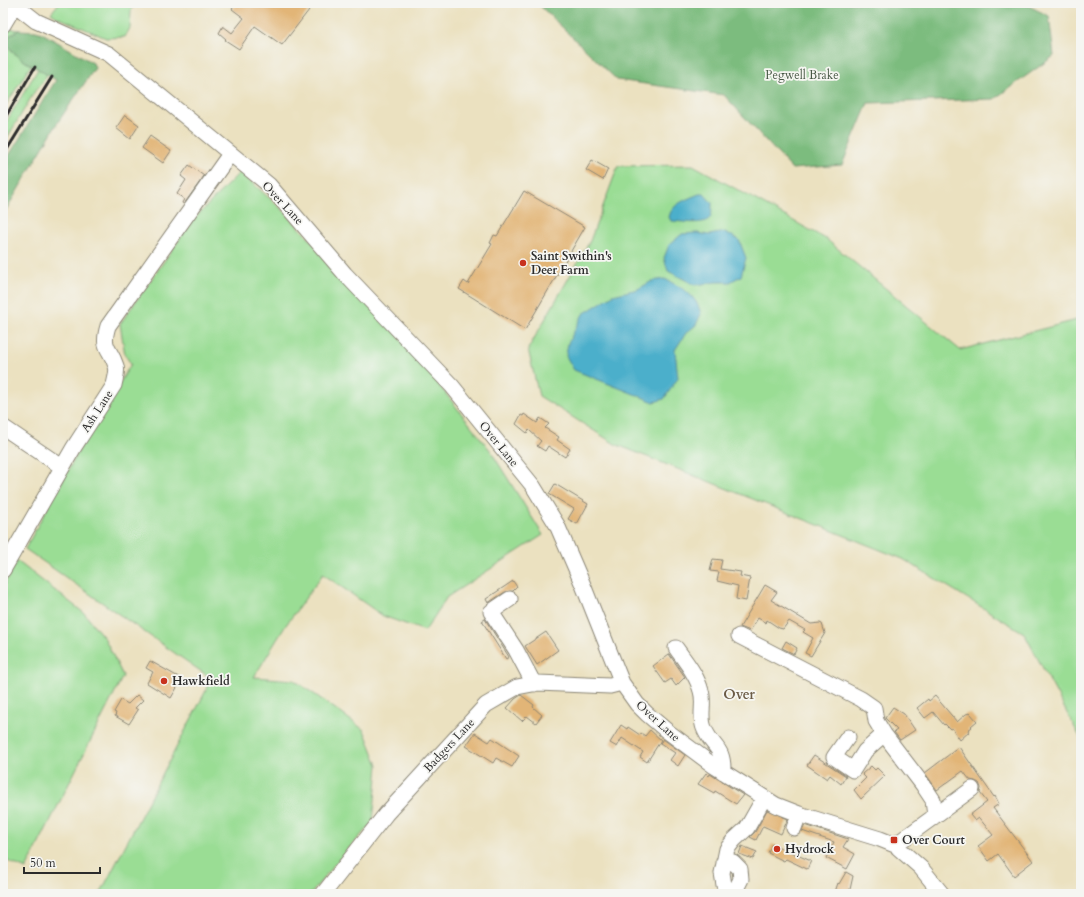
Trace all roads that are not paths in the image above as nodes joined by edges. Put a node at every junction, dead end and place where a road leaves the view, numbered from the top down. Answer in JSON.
{"nodes":[{"id":1,"x":14,"y":4,"type":"edge"},
{"id":2,"x":3,"y":25,"type":"edge"},
{"id":3,"x":230,"y":154,"type":"junction"},
{"id":4,"x":3,"y":427,"type":"edge"},
{"id":5,"x":62,"y":467,"type":"junction"},
{"id":6,"x":3,"y":570,"type":"edge"},
{"id":7,"x":510,"y":599,"type":"dead end"},
{"id":8,"x":739,"y":636,"type":"dead end"},
{"id":9,"x":676,"y":648,"type":"dead end"},
{"id":10,"x":622,"y":683,"type":"junction"},
{"id":11,"x":534,"y":684,"type":"junction"},
{"id":12,"x":884,"y":734,"type":"junction"},
{"id":13,"x":848,"y":737,"type":"dead end"},
{"id":14,"x":723,"y":772,"type":"junction"},
{"id":15,"x":972,"y":789,"type":"dead end"},
{"id":16,"x":764,"y":798,"type":"junction"},
{"id":17,"x":935,"y":816,"type":"junction"},
{"id":18,"x":895,"y":845,"type":"junction"},
{"id":19,"x":729,"y":893,"type":"edge"},
{"id":20,"x":323,"y":894,"type":"edge"},
{"id":21,"x":942,"y":894,"type":"edge"}],
"edges":[{"from":1,"to":2,"type":"street"},
{"from":1,"to":3,"type":"street","name":"Over Lane"},
{"from":3,"to":5,"type":"street","name":"Ash Lane"},
{"from":3,"to":10,"type":"street","name":"Over Lane"},
{"from":4,"to":5,"type":"street"},
{"from":5,"to":6,"type":"street","name":"Ash Lane"},
{"from":7,"to":11,"type":"street"},
{"from":8,"to":12,"type":"street"},
{"from":9,"to":14,"type":"street"},
{"from":10,"to":11,"type":"street","name":"Badgers Lane"},
{"from":10,"to":14,"type":"street","name":"Over Lane"},
{"from":11,"to":20,"type":"street","name":"Badgers Lane"},
{"from":12,"to":13,"type":"street"},
{"from":12,"to":17,"type":"street"},
{"from":14,"to":16,"type":"street","name":"Over Lane"},
{"from":15,"to":17,"type":"street"},
{"from":16,"to":18,"type":"street","name":"Over Lane"},
{"from":16,"to":19,"type":"street"},
{"from":17,"to":18,"type":"street"},
{"from":18,"to":21,"type":"street","name":"Over Lane"}]}
